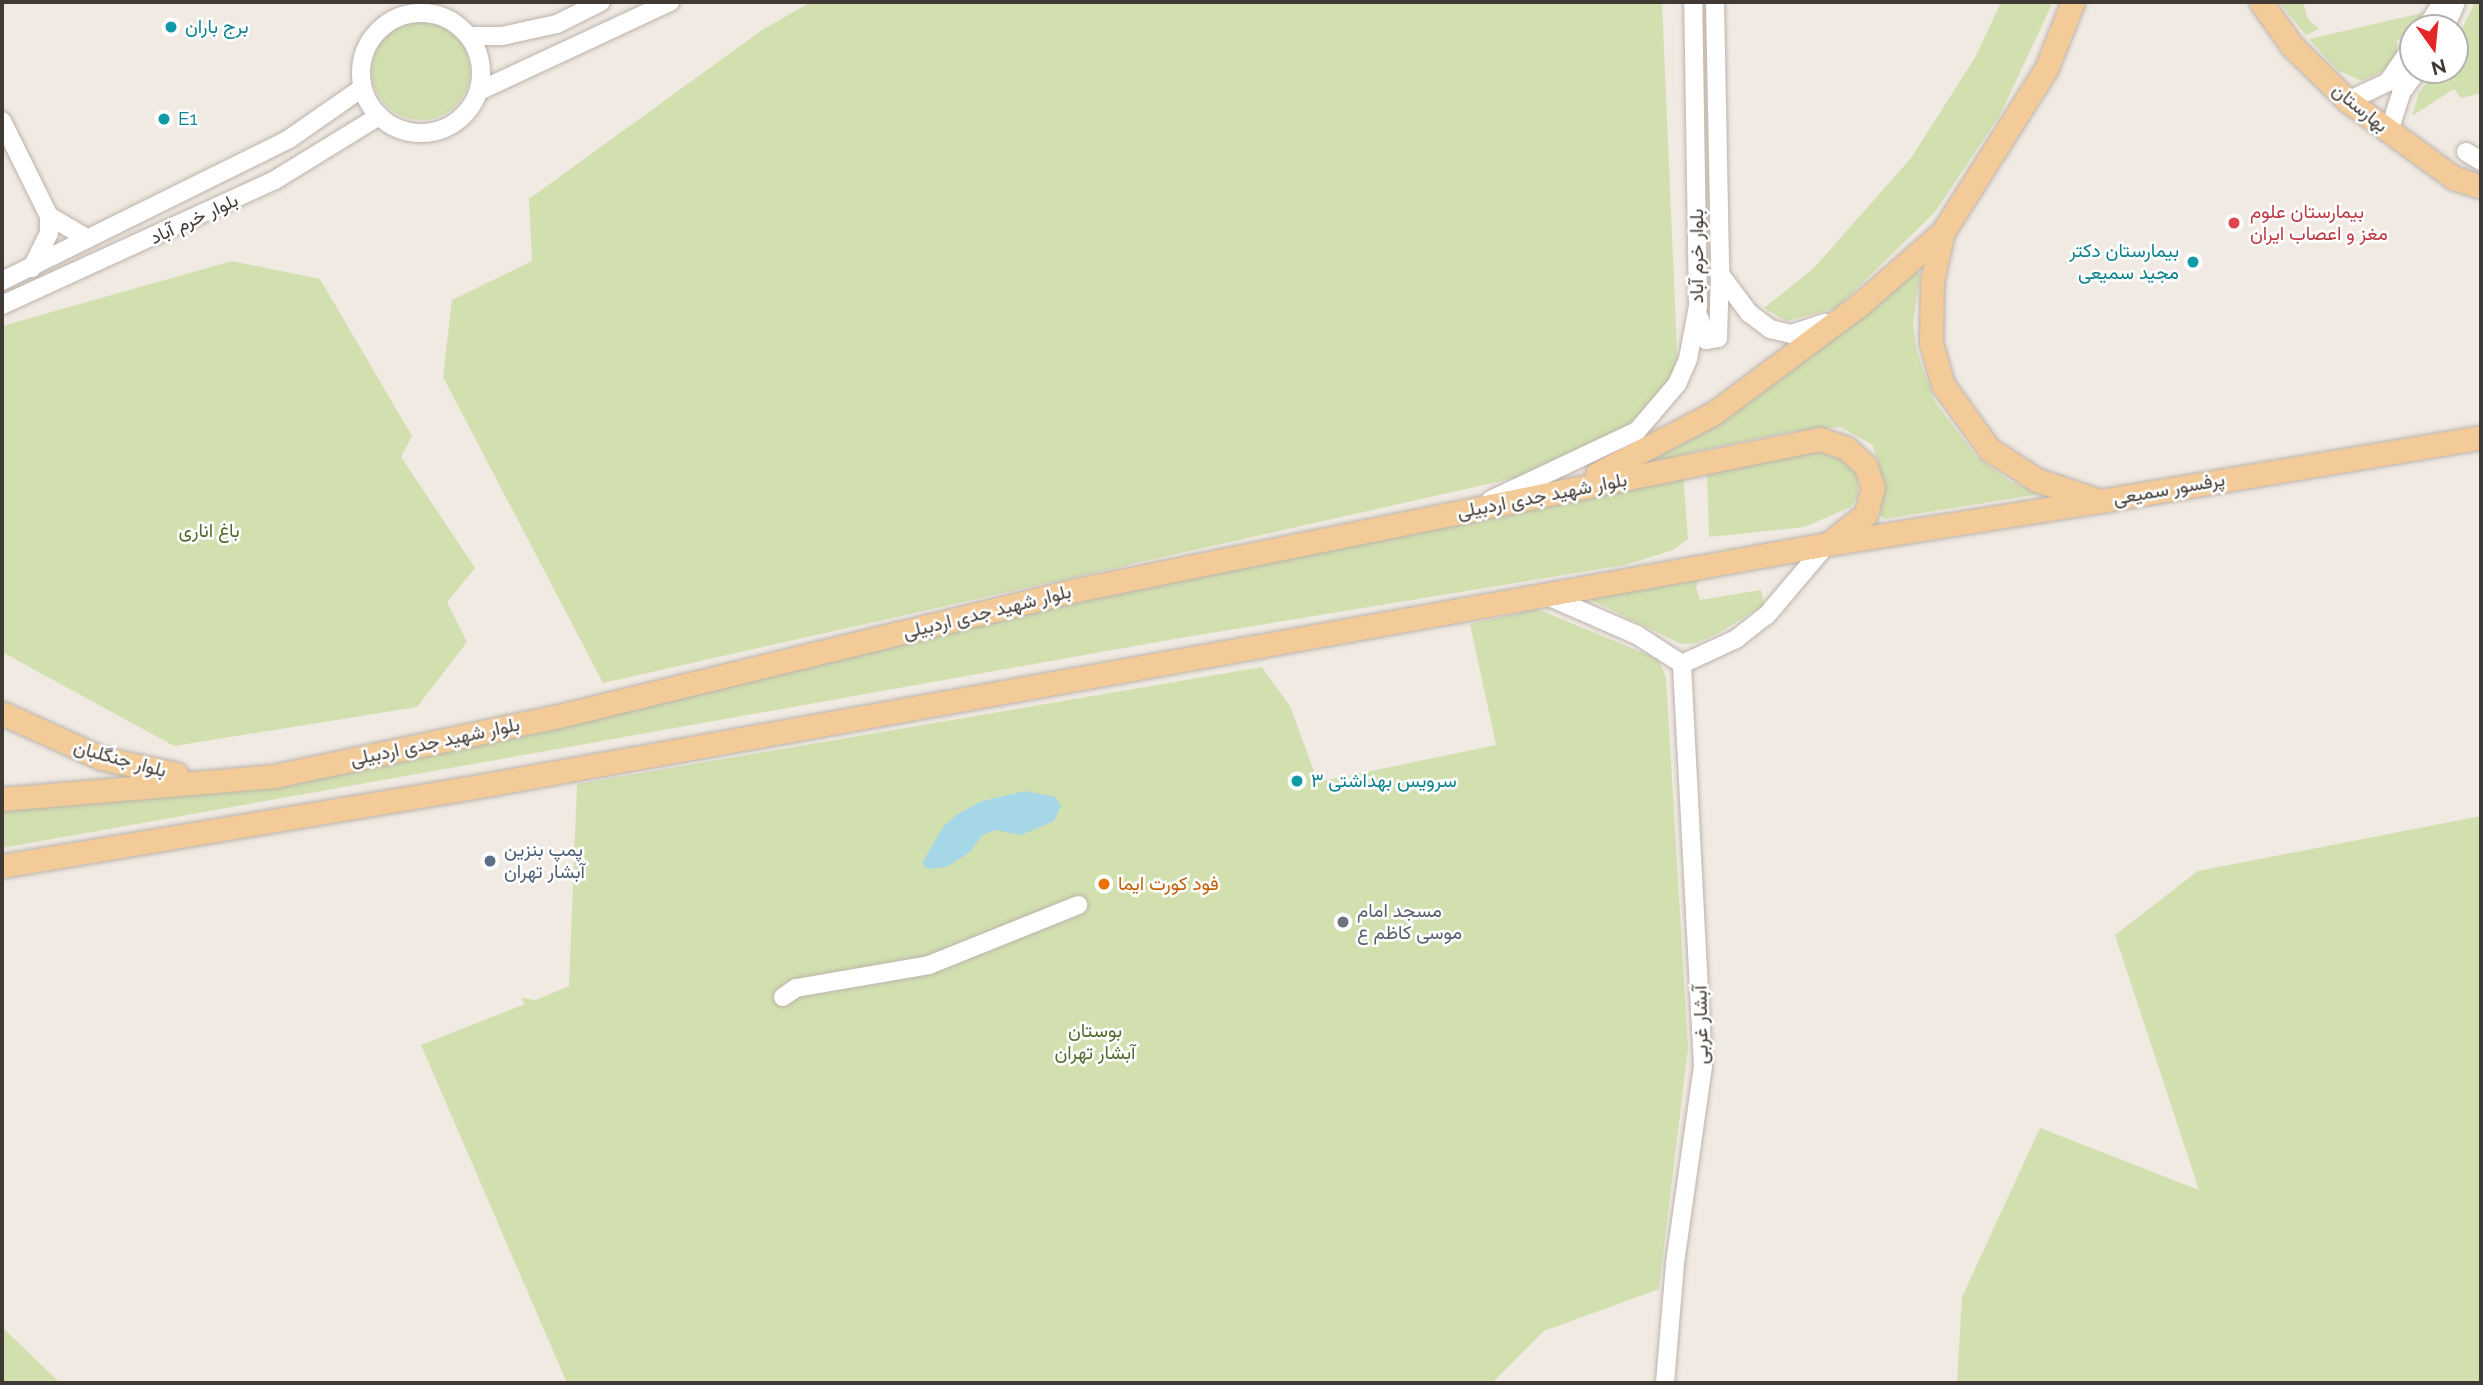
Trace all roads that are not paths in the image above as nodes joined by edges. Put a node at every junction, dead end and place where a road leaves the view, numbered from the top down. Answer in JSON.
{"nodes":[{"id":1,"x":390,"y":2,"type":"edge"},
{"id":2,"x":441,"y":2,"type":"edge"},
{"id":3,"x":601,"y":2,"type":"edge"},
{"id":4,"x":670,"y":2,"type":"edge"},
{"id":5,"x":1693,"y":2,"type":"edge"},
{"id":6,"x":1715,"y":2,"type":"edge"},
{"id":7,"x":2073,"y":2,"type":"edge"},
{"id":8,"x":2261,"y":2,"type":"edge"},
{"id":9,"x":450,"y":20,"type":"junction"},
{"id":10,"x":380,"y":29,"type":"junction"},
{"id":11,"x":469,"y":36,"type":"junction"},
{"id":12,"x":2399,"y":66,"type":"edge"},
{"id":13,"x":2408,"y":84,"type":"edge"},
{"id":14,"x":362,"y":88,"type":"junction"},
{"id":15,"x":479,"y":91,"type":"junction"},
{"id":16,"x":2348,"y":101,"type":"junction"},
{"id":17,"x":379,"y":116,"type":"junction"},
{"id":18,"x":3,"y":125,"type":"edge"},
{"id":19,"x":2389,"y":131,"type":"junction"},
{"id":20,"x":2481,"y":187,"type":"edge"},
{"id":21,"x":49,"y":216,"type":"junction"},
{"id":22,"x":1943,"y":232,"type":"junction"},
{"id":23,"x":88,"y":239,"type":"junction"},
{"id":24,"x":32,"y":268,"type":"junction"},
{"id":25,"x":1720,"y":274,"type":"junction"},
{"id":26,"x":2,"y":281,"type":"edge"},
{"id":27,"x":2,"y":305,"type":"edge"},
{"id":28,"x":1859,"y":305,"type":"junction"},
{"id":29,"x":1698,"y":306,"type":"junction"},
{"id":30,"x":2481,"y":437,"type":"edge"},
{"id":31,"x":1547,"y":496,"type":"junction"},
{"id":32,"x":2100,"y":501,"type":"junction"},
{"id":33,"x":1467,"y":510,"type":"junction"},
{"id":34,"x":1827,"y":544,"type":"junction"},
{"id":35,"x":1543,"y":594,"type":"junction"},
{"id":36,"x":1682,"y":664,"type":"junction"},
{"id":37,"x":2,"y":713,"type":"edge"},
{"id":38,"x":203,"y":780,"type":"junction"},
{"id":39,"x":2,"y":799,"type":"edge"},
{"id":40,"x":2,"y":866,"type":"edge"},
{"id":41,"x":1078,"y":905,"type":"dead end"},
{"id":42,"x":783,"y":997,"type":"dead end"},
{"id":43,"x":1665,"y":1383,"type":"edge"}],
"edges":[{"from":1,"to":10,"type":"street"},
{"from":2,"to":9,"type":"street"},
{"from":3,"to":11,"type":"street"},
{"from":4,"to":15,"type":"street"},
{"from":5,"to":29,"type":"street","name":"بلوار خرم آباد"},
{"from":6,"to":25,"type":"street","name":"بلوار خرم آباد"},
{"from":7,"to":22,"type":"main road","name":"پرفسور سمیعی"},
{"from":8,"to":16,"type":"main road","name":"بهارستان"},
{"from":9,"to":10,"type":"street"},
{"from":9,"to":11,"type":"street"},
{"from":10,"to":14,"type":"street"},
{"from":11,"to":15,"type":"street"},
{"from":12,"to":16,"type":"street"},
{"from":13,"to":19,"type":"street"},
{"from":14,"to":17,"type":"street"},
{"from":14,"to":23,"type":"street","name":"بلوار خرم آباد"},
{"from":15,"to":17,"type":"street"},
{"from":16,"to":19,"type":"main road","name":"بهارستان"},
{"from":17,"to":27,"type":"street","name":"بلوار خرم آباد"},
{"from":18,"to":21,"type":"street"},
{"from":19,"to":20,"type":"main road","name":"بهارستان"},
{"from":21,"to":23,"type":"street"},
{"from":21,"to":24,"type":"street"},
{"from":22,"to":28,"type":"main road"},
{"from":22,"to":32,"type":"main road","name":"پرفسور سمیعی"},
{"from":23,"to":24,"type":"street","name":"بلوار خرم آباد"},
{"from":24,"to":26,"type":"street","name":"بلوار خرم آباد"},
{"from":25,"to":28,"type":"street","name":"بلوار خرم آباد"},
{"from":25,"to":29,"type":"street"},
{"from":28,"to":31,"type":"main road"},
{"from":29,"to":33,"type":"street","name":"بلوار خرم آباد"},
{"from":30,"to":32,"type":"main road","name":"پرفسور سمیعی"},
{"from":31,"to":33,"type":"main road","name":"بلوار شهید جدی اردبیلی"},
{"from":31,"to":34,"type":"main road","name":"بلوار شهید جدی اردبیلی"},
{"from":32,"to":34,"type":"main road","name":"بلوار شهید جدی اردبیلی"},
{"from":33,"to":38,"type":"main road","name":"بلوار شهید جدی اردبیلی"},
{"from":34,"to":35,"type":"main road","name":"بلوار شهید جدی اردبیلی"},
{"from":34,"to":36,"type":"street"},
{"from":35,"to":36,"type":"street"},
{"from":35,"to":40,"type":"main road","name":"بلوار شهید جدی اردبیلی"},
{"from":36,"to":43,"type":"street","name":"آبشار غربی"},
{"from":37,"to":38,"type":"main road","name":"بلوار جنگلبان"},
{"from":38,"to":39,"type":"main road","name":"بلوار شهید جدی اردبیلی"},
{"from":41,"to":42,"type":"street"}]}
